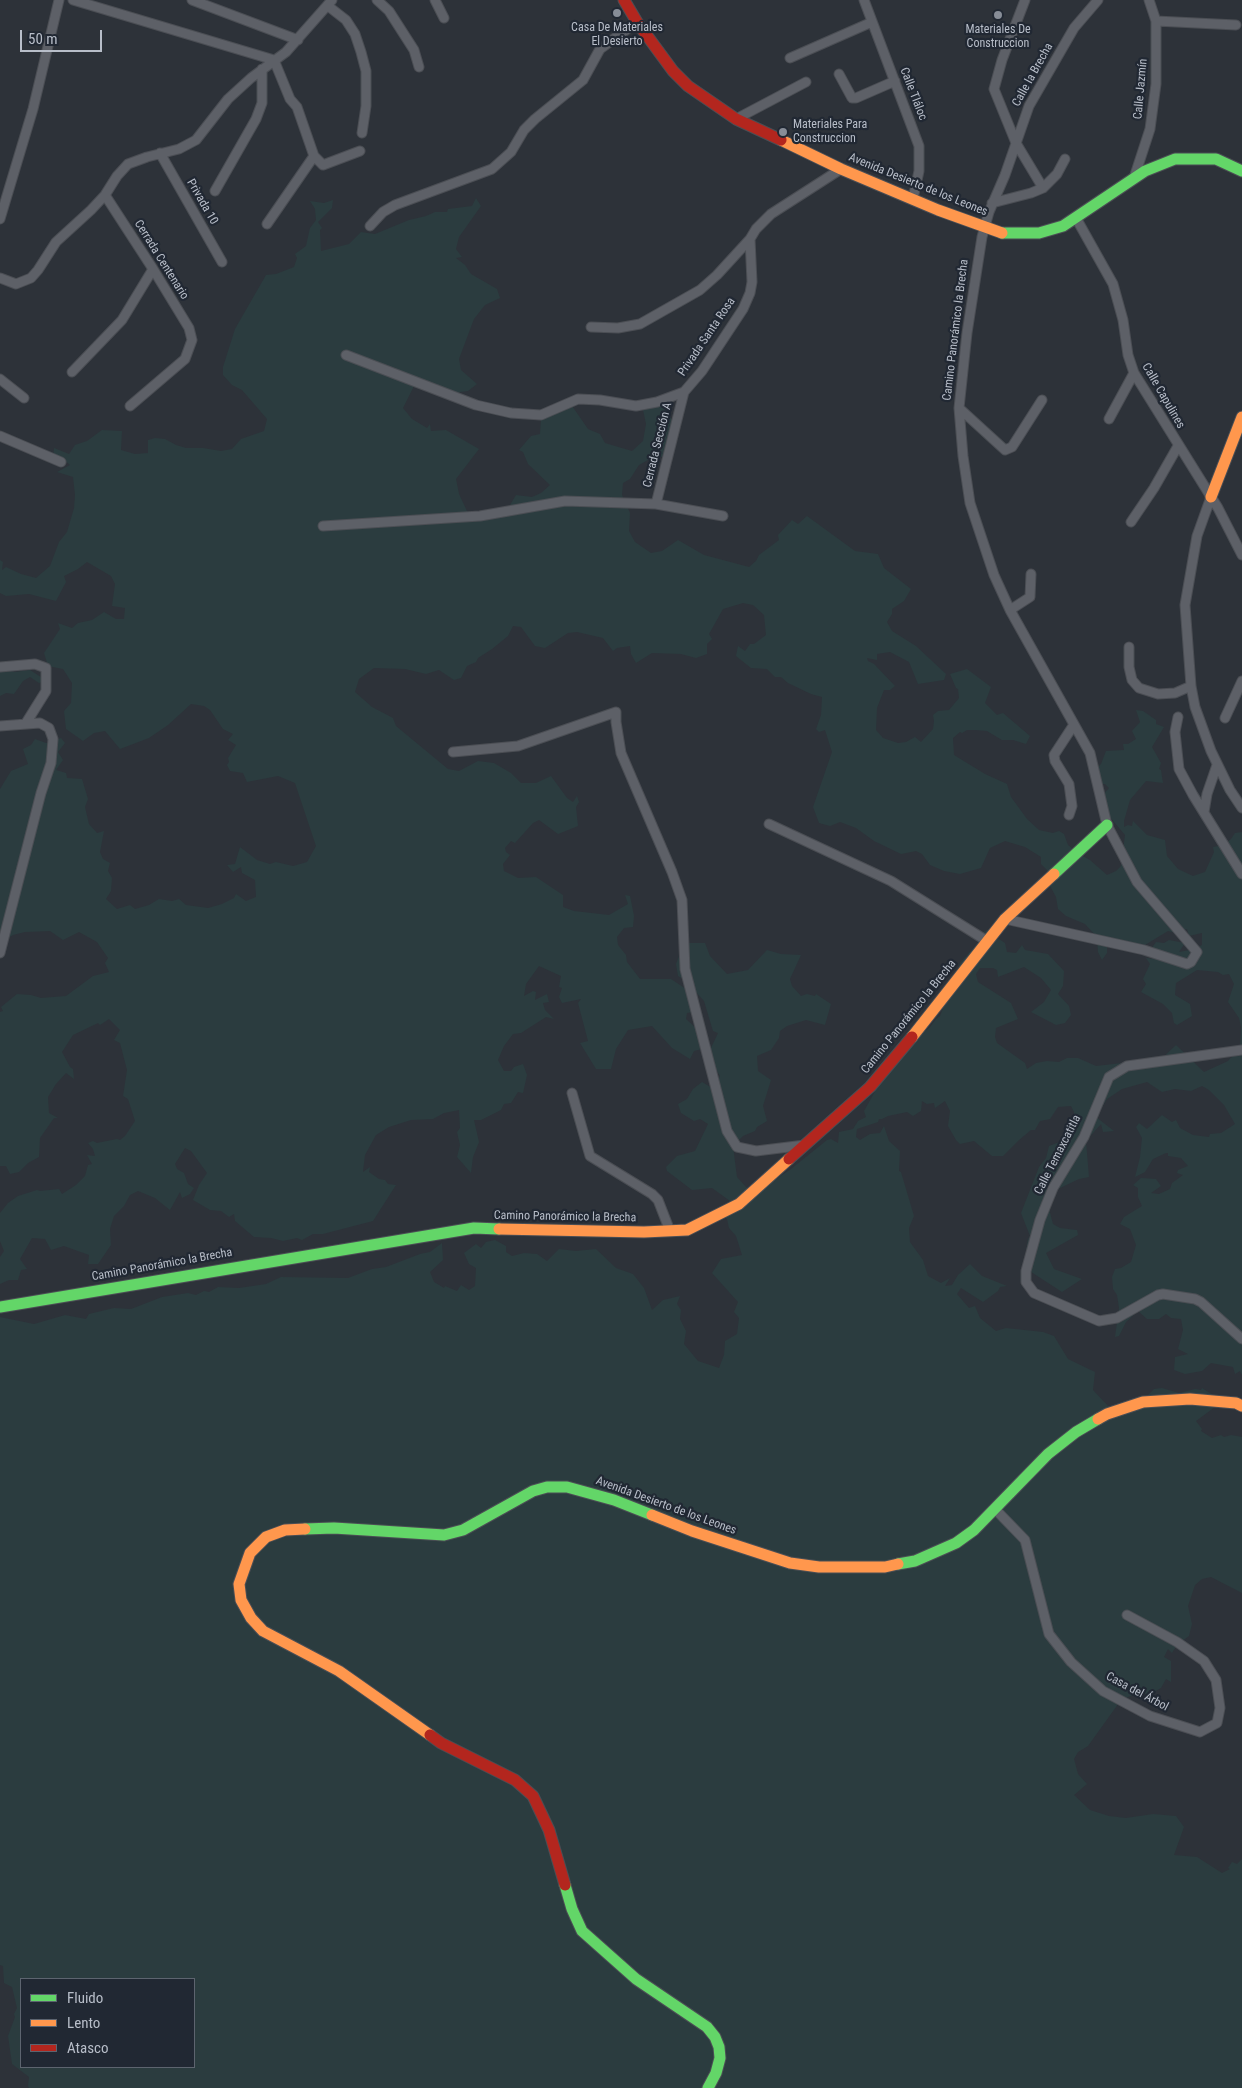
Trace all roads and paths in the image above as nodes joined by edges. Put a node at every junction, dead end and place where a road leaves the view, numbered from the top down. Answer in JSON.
{"nodes":[{"id":1,"x":59,"y":0,"type":"edge"},
{"id":2,"x":73,"y":0,"type":"edge"},
{"id":3,"x":192,"y":0,"type":"edge"},
{"id":4,"x":378,"y":0,"type":"edge"},
{"id":5,"x":435,"y":0,"type":"edge"},
{"id":6,"x":624,"y":0,"type":"edge"},
{"id":7,"x":864,"y":0,"type":"edge"},
{"id":8,"x":1025,"y":0,"type":"edge"},
{"id":9,"x":1098,"y":0,"type":"edge"},
{"id":10,"x":1149,"y":0,"type":"edge"},
{"id":11,"x":330,"y":3,"type":"edge"},
{"id":12,"x":444,"y":18,"type":"dead end"},
{"id":13,"x":1156,"y":21,"type":"junction"},
{"id":14,"x":636,"y":22,"type":"junction"},
{"id":15,"x":872,"y":22,"type":"junction"},
{"id":16,"x":1236,"y":25,"type":"dead end"},
{"id":17,"x":298,"y":40,"type":"junction"},
{"id":18,"x":790,"y":58,"type":"dead end"},
{"id":19,"x":274,"y":60,"type":"junction"},
{"id":20,"x":419,"y":67,"type":"dead end"},
{"id":21,"x":262,"y":69,"type":"junction"},
{"id":22,"x":839,"y":74,"type":"dead end"},
{"id":23,"x":895,"y":80,"type":"junction"},
{"id":24,"x":806,"y":82,"type":"dead end"},
{"id":25,"x":736,"y":119,"type":"junction"},
{"id":26,"x":362,"y":133,"type":"dead end"},
{"id":27,"x":1016,"y":143,"type":"junction"},
{"id":28,"x":360,"y":151,"type":"dead end"},
{"id":29,"x":160,"y":154,"type":"junction"},
{"id":30,"x":314,"y":156,"type":"junction"},
{"id":31,"x":1065,"y":159,"type":"dead end"},
{"id":32,"x":841,"y":168,"type":"junction"},
{"id":33,"x":1242,"y":171,"type":"edge"},
{"id":34,"x":1134,"y":178,"type":"junction"},
{"id":35,"x":1043,"y":188,"type":"junction"},
{"id":36,"x":215,"y":191,"type":"dead end"},
{"id":37,"x":105,"y":195,"type":"junction"},
{"id":38,"x":911,"y":198,"type":"junction"},
{"id":39,"x":992,"y":203,"type":"junction"},
{"id":40,"x":1076,"y":218,"type":"junction"},
{"id":41,"x":0,"y":219,"type":"edge"},
{"id":42,"x":267,"y":224,"type":"dead end"},
{"id":43,"x":370,"y":226,"type":"dead end"},
{"id":44,"x":984,"y":227,"type":"junction"},
{"id":45,"x":750,"y":239,"type":"junction"},
{"id":46,"x":222,"y":262,"type":"dead end"},
{"id":47,"x":153,"y":268,"type":"junction"},
{"id":48,"x":0,"y":278,"type":"edge"},
{"id":49,"x":591,"y":327,"type":"dead end"},
{"id":50,"x":346,"y":355,"type":"dead end"},
{"id":51,"x":72,"y":372,"type":"dead end"},
{"id":52,"x":1134,"y":373,"type":"junction"},
{"id":53,"x":0,"y":379,"type":"edge"},
{"id":54,"x":684,"y":392,"type":"junction"},
{"id":55,"x":24,"y":398,"type":"dead end"},
{"id":56,"x":1042,"y":400,"type":"dead end"},
{"id":57,"x":130,"y":406,"type":"dead end"},
{"id":58,"x":960,"y":408,"type":"junction"},
{"id":59,"x":1242,"y":417,"type":"edge"},
{"id":60,"x":1110,"y":420,"type":"dead end"},
{"id":61,"x":0,"y":436,"type":"edge"},
{"id":62,"x":1178,"y":446,"type":"junction"},
{"id":63,"x":61,"y":462,"type":"dead end"},
{"id":64,"x":1211,"y":497,"type":"junction"},
{"id":65,"x":656,"y":504,"type":"junction"},
{"id":66,"x":724,"y":516,"type":"dead end"},
{"id":67,"x":1131,"y":522,"type":"dead end"},
{"id":68,"x":323,"y":526,"type":"dead end"},
{"id":69,"x":1242,"y":555,"type":"edge"},
{"id":70,"x":1031,"y":574,"type":"dead end"},
{"id":71,"x":1010,"y":610,"type":"junction"},
{"id":72,"x":1129,"y":647,"type":"dead end"},
{"id":73,"x":0,"y":667,"type":"edge"},
{"id":74,"x":1242,"y":680,"type":"edge"},
{"id":75,"x":1191,"y":686,"type":"junction"},
{"id":76,"x":1178,"y":717,"type":"dead end"},
{"id":77,"x":1225,"y":718,"type":"dead end"},
{"id":78,"x":26,"y":723,"type":"junction"},
{"id":79,"x":0,"y":726,"type":"edge"},
{"id":80,"x":1073,"y":726,"type":"junction"},
{"id":81,"x":453,"y":752,"type":"dead end"},
{"id":82,"x":1217,"y":765,"type":"junction"},
{"id":83,"x":1242,"y":808,"type":"edge"},
{"id":84,"x":1204,"y":812,"type":"junction"},
{"id":85,"x":1069,"y":815,"type":"dead end"},
{"id":86,"x":769,"y":824,"type":"dead end"},
{"id":87,"x":1107,"y":825,"type":"junction"},
{"id":88,"x":1242,"y":874,"type":"edge"},
{"id":89,"x":1005,"y":919,"type":"junction"},
{"id":90,"x":987,"y":941,"type":"junction"},
{"id":91,"x":0,"y":952,"type":"edge"},
{"id":92,"x":1242,"y":1050,"type":"edge"},
{"id":93,"x":572,"y":1094,"type":"dead end"},
{"id":94,"x":806,"y":1144,"type":"junction"},
{"id":95,"x":670,"y":1231,"type":"junction"},
{"id":96,"x":0,"y":1308,"type":"edge"},
{"id":97,"x":1242,"y":1339,"type":"edge"},
{"id":98,"x":1240,"y":1402,"type":"edge"},
{"id":99,"x":995,"y":1508,"type":"junction"},
{"id":100,"x":1127,"y":1615,"type":"dead end"},
{"id":101,"x":708,"y":2088,"type":"edge"}],
"edges":[{"from":1,"to":41,"type":"street"},
{"from":2,"to":19,"type":"street"},
{"from":3,"to":17,"type":"street"},
{"from":4,"to":20,"type":"street"},
{"from":5,"to":12,"type":"street"},
{"from":6,"to":14,"type":"street","name":"Avenida Desierto de los Leones"},
{"from":7,"to":15,"type":"street","name":"Calle Tláloc"},
{"from":8,"to":27,"type":"street"},
{"from":9,"to":27,"type":"street","name":"Calle la Brecha"},
{"from":10,"to":13,"type":"street","name":"Calle Jazmín"},
{"from":11,"to":17,"type":"street"},
{"from":11,"to":26,"type":"street"},
{"from":13,"to":16,"type":"street"},
{"from":13,"to":34,"type":"street","name":"Calle Jazmín"},
{"from":14,"to":25,"type":"street","name":"Avenida Desierto de los Leones"},
{"from":14,"to":43,"type":"street"},
{"from":15,"to":18,"type":"street"},
{"from":15,"to":23,"type":"street","name":"Calle Tláloc"},
{"from":17,"to":19,"type":"street"},
{"from":19,"to":21,"type":"street"},
{"from":19,"to":30,"type":"street"},
{"from":21,"to":29,"type":"street"},
{"from":21,"to":36,"type":"street"},
{"from":22,"to":23,"type":"street"},
{"from":23,"to":38,"type":"street","name":"Calle Tláloc"},
{"from":24,"to":25,"type":"street"},
{"from":25,"to":32,"type":"street","name":"Avenida Desierto de los Leones"},
{"from":27,"to":35,"type":"street"},
{"from":27,"to":39,"type":"street","name":"Calle la Brecha"},
{"from":28,"to":30,"type":"street"},
{"from":29,"to":37,"type":"street"},
{"from":29,"to":46,"type":"street","name":"Privada 10"},
{"from":30,"to":42,"type":"street"},
{"from":31,"to":35,"type":"street"},
{"from":32,"to":38,"type":"street","name":"Avenida Desierto de los Leones"},
{"from":32,"to":45,"type":"street"},
{"from":33,"to":34,"type":"street","name":"Avenida Desierto de los Leones"},
{"from":34,"to":40,"type":"street","name":"Avenida Desierto de los Leones"},
{"from":35,"to":39,"type":"street"},
{"from":37,"to":47,"type":"street","name":"Cerrada Centenario"},
{"from":37,"to":48,"type":"street"},
{"from":38,"to":44,"type":"street","name":"Avenida Desierto de los Leones"},
{"from":39,"to":44,"type":"street","name":"Calle la Brecha"},
{"from":40,"to":44,"type":"street","name":"Avenida Desierto de los Leones"},
{"from":40,"to":52,"type":"street","name":"Calle Capulines"},
{"from":44,"to":58,"type":"street","name":"Camino Panorámico la Brecha"},
{"from":45,"to":49,"type":"street"},
{"from":45,"to":54,"type":"street","name":"Privada Santa Rosa"},
{"from":47,"to":51,"type":"street"},
{"from":47,"to":57,"type":"street","name":"Cerrada Centenario"},
{"from":50,"to":54,"type":"street","name":"Privada Santa Rosa"},
{"from":52,"to":60,"type":"street"},
{"from":52,"to":62,"type":"street","name":"Calle Capulines"},
{"from":53,"to":55,"type":"street"},
{"from":54,"to":65,"type":"street","name":"Cerrada Sección A"},
{"from":56,"to":58,"type":"street"},
{"from":58,"to":71,"type":"street","name":"Camino Panorámico la Brecha"},
{"from":59,"to":64,"type":"street"},
{"from":61,"to":63,"type":"street"},
{"from":62,"to":64,"type":"street","name":"Calle Capulines"},
{"from":62,"to":67,"type":"street"},
{"from":64,"to":69,"type":"street","name":"Calle Capulines"},
{"from":64,"to":75,"type":"street"},
{"from":65,"to":66,"type":"street"},
{"from":65,"to":68,"type":"street"},
{"from":70,"to":71,"type":"street"},
{"from":71,"to":80,"type":"street","name":"Camino Panorámico la Brecha"},
{"from":72,"to":75,"type":"street"},
{"from":73,"to":78,"type":"street"},
{"from":74,"to":77,"type":"street"},
{"from":75,"to":82,"type":"street"},
{"from":76,"to":84,"type":"street"},
{"from":78,"to":79,"type":"street"},
{"from":78,"to":91,"type":"street"},
{"from":80,"to":85,"type":"street"},
{"from":80,"to":87,"type":"street","name":"Camino Panorámico la Brecha"},
{"from":81,"to":94,"type":"street"},
{"from":82,"to":83,"type":"street"},
{"from":82,"to":84,"type":"street"},
{"from":84,"to":88,"type":"street"},
{"from":86,"to":90,"type":"street"},
{"from":87,"to":89,"type":"street","name":"Camino Panorámico la Brecha"},
{"from":87,"to":89,"type":"street","name":"Camino Panorámico la Brecha"},
{"from":89,"to":90,"type":"street","name":"Camino Panorámico la Brecha"},
{"from":90,"to":94,"type":"street","name":"Camino Panorámico la Brecha"},
{"from":92,"to":97,"type":"street","name":"Calle Temaxcatitla"},
{"from":93,"to":95,"type":"street"},
{"from":94,"to":95,"type":"street","name":"Camino Panorámico la Brecha"},
{"from":95,"to":96,"type":"street","name":"Camino Panorámico la Brecha"},
{"from":98,"to":99,"type":"street","name":"Avenida Desierto de los Leones"},
{"from":99,"to":100,"type":"street","name":"Casa del Árbol"},
{"from":99,"to":101,"type":"street","name":"Avenida Desierto de los Leones"}]}
